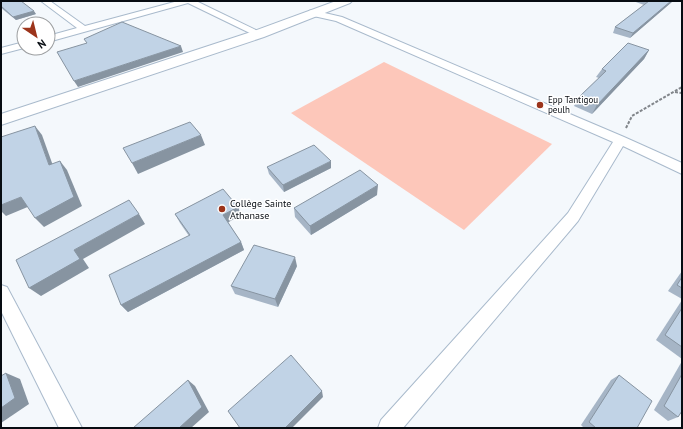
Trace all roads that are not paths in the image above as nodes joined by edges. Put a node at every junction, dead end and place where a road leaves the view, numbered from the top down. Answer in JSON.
{"nodes":[{"id":1,"x":45,"y":1,"type":"edge"},
{"id":2,"x":188,"y":1,"type":"edge"},
{"id":3,"x":346,"y":1,"type":"edge"},
{"id":4,"x":312,"y":14,"type":"junction"},
{"id":5,"x":84,"y":30,"type":"junction"},
{"id":6,"x":259,"y":34,"type":"junction"},
{"id":7,"x":56,"y":37,"type":"edge"},
{"id":8,"x":16,"y":47,"type":"edge"},
{"id":9,"x":1,"y":51,"type":"edge"},
{"id":10,"x":1,"y":120,"type":"edge"},
{"id":11,"x":620,"y":140,"type":"junction"},
{"id":12,"x":682,"y":169,"type":"edge"},
{"id":13,"x":1,"y":292,"type":"edge"},
{"id":14,"x":71,"y":428,"type":"edge"},
{"id":15,"x":389,"y":428,"type":"edge"}],
"edges":[{"from":1,"to":5,"type":"street"},
{"from":2,"to":5,"type":"street"},
{"from":2,"to":6,"type":"street"},
{"from":3,"to":4,"type":"main road"},
{"from":4,"to":6,"type":"main road"},
{"from":4,"to":11,"type":"street"},
{"from":5,"to":7,"type":"street"},
{"from":6,"to":10,"type":"main road"},
{"from":8,"to":9,"type":"street"},
{"from":11,"to":12,"type":"street"},
{"from":11,"to":15,"type":"street"},
{"from":13,"to":14,"type":"street"}]}
